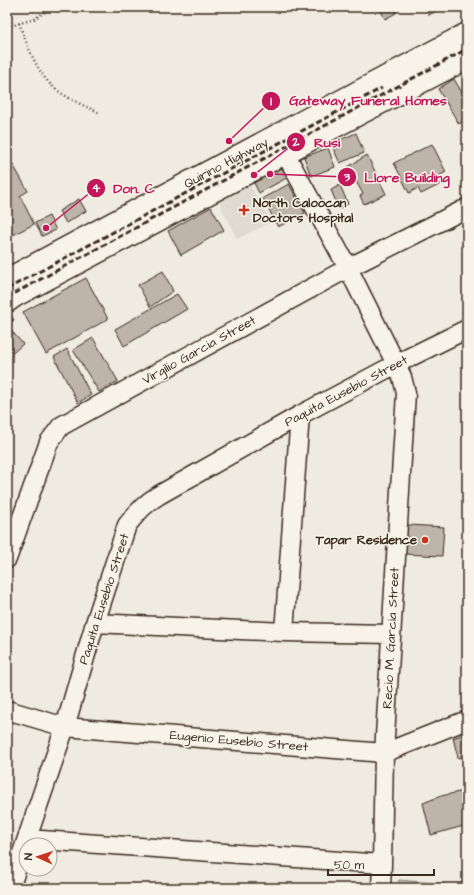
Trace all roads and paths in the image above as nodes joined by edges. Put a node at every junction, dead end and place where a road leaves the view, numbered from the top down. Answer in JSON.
{"nodes":[{"id":1,"x":53,"y":7,"type":"edge"},
{"id":2,"x":19,"y":23,"type":"junction"},
{"id":3,"x":7,"y":27,"type":"edge"},
{"id":4,"x":467,"y":34,"type":"edge"},
{"id":5,"x":467,"y":58,"type":"edge"},
{"id":6,"x":100,"y":113,"type":"dead end"},
{"id":7,"x":285,"y":153,"type":"junction"},
{"id":8,"x":467,"y":208,"type":"edge"},
{"id":9,"x":348,"y":268,"type":"junction"},
{"id":10,"x":7,"y":280,"type":"edge"},
{"id":11,"x":7,"y":301,"type":"edge"},
{"id":12,"x":467,"y":330,"type":"edge"},
{"id":13,"x":396,"y":364,"type":"junction"},
{"id":14,"x":300,"y":415,"type":"junction"},
{"id":15,"x":7,"y":560,"type":"edge"},
{"id":16,"x":95,"y":623,"type":"junction"},
{"id":17,"x":284,"y":632,"type":"junction"},
{"id":18,"x":391,"y":634,"type":"junction"},
{"id":19,"x":7,"y":710,"type":"edge"},
{"id":20,"x":467,"y":720,"type":"edge"},
{"id":21,"x":65,"y":727,"type":"junction"},
{"id":22,"x":384,"y":753,"type":"junction"},
{"id":23,"x":28,"y":837,"type":"edge"},
{"id":24,"x":58,"y":841,"type":"edge"},
{"id":25,"x":382,"y":864,"type":"junction"},
{"id":26,"x":18,"y":865,"type":"edge"},
{"id":27,"x":10,"y":888,"type":"edge"},
{"id":28,"x":381,"y":888,"type":"edge"}],
"edges":[{"from":1,"to":2,"type":"path"},
{"from":2,"to":3,"type":"path"},
{"from":2,"to":6,"type":"path"},
{"from":4,"to":10,"type":"main road","name":"Quirino Highway"},
{"from":5,"to":7,"type":"main road","name":"Quirino Highway"},
{"from":7,"to":9,"type":"street","name":"Recio M. Garcia Street"},
{"from":7,"to":11,"type":"main road","name":"Quirino Highway"},
{"from":8,"to":9,"type":"street","name":"Virgilio Garcia Street"},
{"from":9,"to":13,"type":"street","name":"Recio M. Garcia Street"},
{"from":9,"to":15,"type":"street","name":"Virgilio Garcia Street"},
{"from":12,"to":13,"type":"street","name":"Paquita Eusebio Street"},
{"from":13,"to":14,"type":"street","name":"Paquita Eusebio Street"},
{"from":13,"to":18,"type":"street","name":"Recio M. Garcia Street"},
{"from":14,"to":16,"type":"street","name":"Paquita Eusebio Street"},
{"from":14,"to":17,"type":"street"},
{"from":16,"to":17,"type":"street"},
{"from":16,"to":21,"type":"street","name":"Paquita Eusebio Street"},
{"from":17,"to":18,"type":"street"},
{"from":18,"to":22,"type":"street","name":"Recio M. Garcia Street"},
{"from":19,"to":21,"type":"street","name":"Eugenio Eusebio Street"},
{"from":20,"to":22,"type":"street","name":"Eugenio Eusebio Street"},
{"from":21,"to":22,"type":"street","name":"Eugenio Eusebio Street"},
{"from":21,"to":23,"type":"street","name":"Paquita Eusebio Street"},
{"from":22,"to":25,"type":"street","name":"Recio M. Garcia Street"},
{"from":24,"to":25,"type":"street"},
{"from":25,"to":28,"type":"street","name":"Recio M. Garcia Street"},
{"from":26,"to":27,"type":"street","name":"Paquita Eusebio Street"}]}
